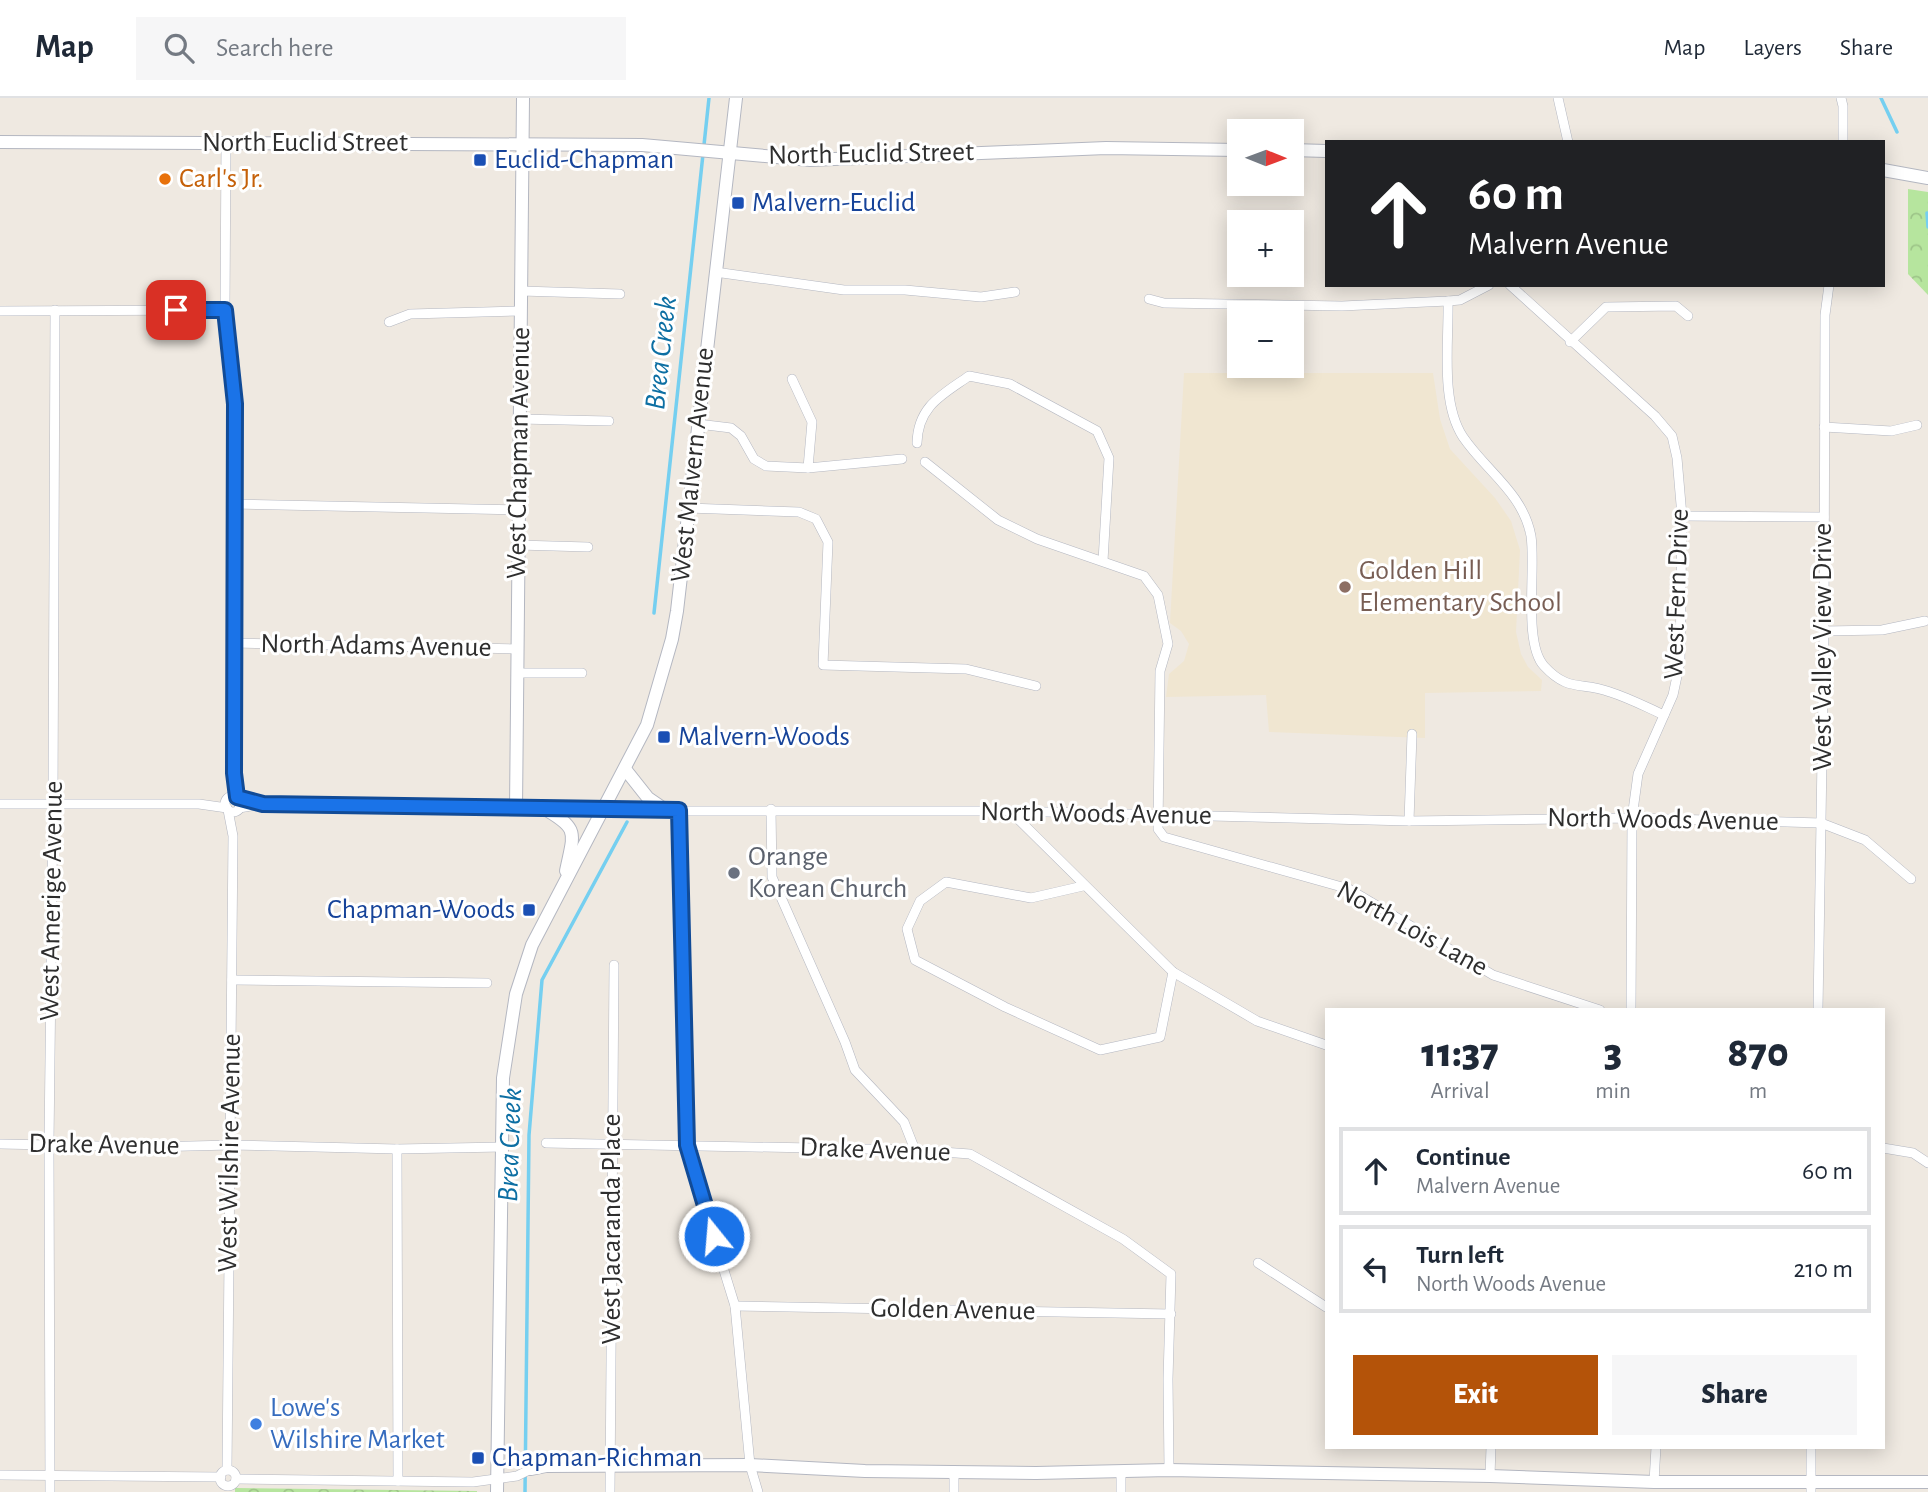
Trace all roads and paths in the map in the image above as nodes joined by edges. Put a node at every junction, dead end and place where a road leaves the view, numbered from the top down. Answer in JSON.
{"nodes":[{"id":1,"x":523,"y":98,"type":"edge"},
{"id":2,"x":736,"y":98,"type":"edge"},
{"id":3,"x":1558,"y":98,"type":"edge"},
{"id":4,"x":1840,"y":98,"type":"edge"},
{"id":5,"x":1568,"y":140,"type":"edge"},
{"id":6,"x":1843,"y":140,"type":"edge"},
{"id":7,"x":0,"y":142,"type":"edge"},
{"id":8,"x":226,"y":142,"type":"junction"},
{"id":9,"x":522,"y":144,"type":"junction"},
{"id":10,"x":1227,"y":150,"type":"edge"},
{"id":11,"x":1304,"y":150,"type":"edge"},
{"id":12,"x":1325,"y":150,"type":"edge"},
{"id":13,"x":730,"y":154,"type":"junction"},
{"id":14,"x":1885,"y":170,"type":"edge"},
{"id":15,"x":1928,"y":178,"type":"edge"},
{"id":16,"x":715,"y":272,"type":"junction"},
{"id":17,"x":1485,"y":287,"type":"edge"},
{"id":18,"x":1512,"y":287,"type":"edge"},
{"id":19,"x":1829,"y":287,"type":"edge"},
{"id":20,"x":521,"y":292,"type":"junction"},
{"id":21,"x":1015,"y":292,"type":"dead end"},
{"id":22,"x":620,"y":293,"type":"dead end"},
{"id":23,"x":1149,"y":299,"type":"dead end"},
{"id":24,"x":1448,"y":301,"type":"junction"},
{"id":25,"x":55,"y":310,"type":"junction"},
{"id":26,"x":225,"y":310,"type":"junction"},
{"id":27,"x":0,"y":311,"type":"edge"},
{"id":28,"x":521,"y":311,"type":"junction"},
{"id":29,"x":1688,"y":316,"type":"dead end"},
{"id":30,"x":389,"y":322,"type":"dead end"},
{"id":31,"x":1570,"y":342,"type":"junction"},
{"id":32,"x":792,"y":379,"type":"dead end"},
{"id":33,"x":519,"y":419,"type":"junction"},
{"id":34,"x":609,"y":421,"type":"dead end"},
{"id":35,"x":698,"y":424,"type":"junction"},
{"id":36,"x":1917,"y":425,"type":"dead end"},
{"id":37,"x":1824,"y":427,"type":"junction"},
{"id":38,"x":917,"y":443,"type":"dead end"},
{"id":39,"x":902,"y":459,"type":"dead end"},
{"id":40,"x":925,"y":462,"type":"dead end"},
{"id":41,"x":808,"y":468,"type":"junction"},
{"id":42,"x":235,"y":504,"type":"junction"},
{"id":43,"x":688,"y":508,"type":"junction"},
{"id":44,"x":519,"y":510,"type":"junction"},
{"id":45,"x":1682,"y":516,"type":"junction"},
{"id":46,"x":1824,"y":517,"type":"junction"},
{"id":47,"x":518,"y":545,"type":"junction"},
{"id":48,"x":588,"y":547,"type":"dead end"},
{"id":49,"x":1103,"y":561,"type":"junction"},
{"id":50,"x":1925,"y":621,"type":"dead end"},
{"id":51,"x":1824,"y":631,"type":"junction"},
{"id":52,"x":234,"y":643,"type":"junction"},
{"id":53,"x":517,"y":649,"type":"junction"},
{"id":54,"x":517,"y":673,"type":"junction"},
{"id":55,"x":582,"y":673,"type":"dead end"},
{"id":56,"x":1036,"y":686,"type":"dead end"},
{"id":57,"x":1664,"y":715,"type":"junction"},
{"id":58,"x":1412,"y":734,"type":"dead end"},
{"id":59,"x":625,"y":769,"type":"junction"},
{"id":60,"x":0,"y":804,"type":"edge"},
{"id":61,"x":53,"y":804,"type":"junction"},
{"id":62,"x":233,"y":804,"type":"junction"},
{"id":63,"x":516,"y":808,"type":"junction"},
{"id":64,"x":543,"y":808,"type":"junction"},
{"id":65,"x":604,"y":808,"type":"junction"},
{"id":66,"x":771,"y":810,"type":"junction"},
{"id":67,"x":673,"y":811,"type":"junction"},
{"id":68,"x":1010,"y":811,"type":"junction"},
{"id":69,"x":1159,"y":816,"type":"junction"},
{"id":70,"x":1632,"y":818,"type":"junction"},
{"id":71,"x":1409,"y":821,"type":"junction"},
{"id":72,"x":1821,"y":823,"type":"junction"},
{"id":73,"x":1911,"y":879,"type":"dead end"},
{"id":74,"x":564,"y":885,"type":"junction"},
{"id":75,"x":1083,"y":886,"type":"junction"},
{"id":76,"x":614,"y":965,"type":"dead end"},
{"id":77,"x":1173,"y":972,"type":"junction"},
{"id":78,"x":232,"y":980,"type":"junction"},
{"id":79,"x":487,"y":982,"type":"dead end"},
{"id":80,"x":1594,"y":1008,"type":"edge"},
{"id":81,"x":1630,"y":1008,"type":"edge"},
{"id":82,"x":1818,"y":1008,"type":"edge"},
{"id":83,"x":1325,"y":1045,"type":"edge"},
{"id":84,"x":49,"y":1143,"type":"junction"},
{"id":85,"x":546,"y":1143,"type":"dead end"},
{"id":86,"x":612,"y":1143,"type":"junction"},
{"id":87,"x":0,"y":1144,"type":"edge"},
{"id":88,"x":231,"y":1145,"type":"junction"},
{"id":89,"x":687,"y":1145,"type":"junction"},
{"id":90,"x":503,"y":1147,"type":"junction"},
{"id":91,"x":1885,"y":1148,"type":"edge"},
{"id":92,"x":397,"y":1149,"type":"junction"},
{"id":93,"x":915,"y":1150,"type":"junction"},
{"id":94,"x":1928,"y":1163,"type":"edge"},
{"id":95,"x":1258,"y":1264,"type":"dead end"},
{"id":96,"x":735,"y":1306,"type":"junction"},
{"id":97,"x":1325,"y":1306,"type":"edge"},
{"id":98,"x":1171,"y":1314,"type":"junction"},
{"id":99,"x":1491,"y":1449,"type":"edge"},
{"id":100,"x":1656,"y":1449,"type":"edge"},
{"id":101,"x":1811,"y":1449,"type":"edge"},
{"id":102,"x":750,"y":1465,"type":"junction"},
{"id":103,"x":610,"y":1466,"type":"junction"},
{"id":104,"x":531,"y":1469,"type":"joint"},
{"id":105,"x":954,"y":1471,"type":"junction"},
{"id":106,"x":1169,"y":1471,"type":"junction"},
{"id":107,"x":1121,"y":1472,"type":"junction"},
{"id":108,"x":224,"y":1474,"type":"junction"},
{"id":109,"x":0,"y":1475,"type":"edge"},
{"id":110,"x":51,"y":1475,"type":"junction"},
{"id":111,"x":1490,"y":1476,"type":"junction"},
{"id":112,"x":398,"y":1481,"type":"junction"},
{"id":113,"x":1654,"y":1482,"type":"junction"},
{"id":114,"x":1928,"y":1482,"type":"edge"},
{"id":115,"x":231,"y":1485,"type":"edge"},
{"id":116,"x":497,"y":1486,"type":"edge"},
{"id":117,"x":1810,"y":1486,"type":"edge"},
{"id":118,"x":51,"y":1492,"type":"edge"},
{"id":119,"x":610,"y":1492,"type":"edge"},
{"id":120,"x":758,"y":1492,"type":"edge"},
{"id":121,"x":954,"y":1492,"type":"edge"},
{"id":122,"x":1121,"y":1492,"type":"edge"}],
"edges":[{"from":1,"to":9,"type":"main road","name":"West Chapman Avenue"},
{"from":2,"to":13,"type":"main road","name":"West Malvern Avenue"},
{"from":3,"to":5,"type":"street"},
{"from":4,"to":6,"type":"street"},
{"from":7,"to":8,"type":"main road","name":"North Euclid Street"},
{"from":8,"to":9,"type":"main road","name":"North Euclid Street"},
{"from":8,"to":26,"type":"street","name":"West Wilshire Avenue"},
{"from":9,"to":13,"type":"main road","name":"North Euclid Street"},
{"from":9,"to":20,"type":"main road","name":"West Chapman Avenue"},
{"from":10,"to":13,"type":"main road","name":"North Euclid Street"},
{"from":11,"to":12,"type":"main road"},
{"from":13,"to":16,"type":"main road","name":"West Malvern Avenue"},
{"from":14,"to":15,"type":"main road"},
{"from":16,"to":21,"type":"street"},
{"from":16,"to":35,"type":"main road","name":"West Malvern Avenue"},
{"from":17,"to":24,"type":"street"},
{"from":18,"to":31,"type":"street","name":"West Fern Drive"},
{"from":19,"to":37,"type":"street","name":"West Valley View Drive"},
{"from":20,"to":22,"type":"street"},
{"from":20,"to":28,"type":"main road","name":"West Chapman Avenue"},
{"from":23,"to":24,"type":"street"},
{"from":24,"to":57,"type":"street"},
{"from":25,"to":26,"type":"street"},
{"from":25,"to":27,"type":"street"},
{"from":25,"to":61,"type":"street","name":"West Amerige Avenue"},
{"from":26,"to":42,"type":"street","name":"West Wilshire Avenue"},
{"from":28,"to":30,"type":"street"},
{"from":28,"to":33,"type":"main road","name":"West Chapman Avenue"},
{"from":29,"to":31,"type":"street"},
{"from":31,"to":45,"type":"street","name":"West Fern Drive"},
{"from":32,"to":41,"type":"street"},
{"from":33,"to":34,"type":"street"},
{"from":33,"to":44,"type":"main road","name":"West Chapman Avenue"},
{"from":35,"to":41,"type":"street"},
{"from":35,"to":43,"type":"main road","name":"West Malvern Avenue"},
{"from":36,"to":37,"type":"street"},
{"from":37,"to":46,"type":"street","name":"West Valley View Drive"},
{"from":38,"to":49,"type":"street"},
{"from":39,"to":41,"type":"street"},
{"from":40,"to":49,"type":"street"},
{"from":42,"to":44,"type":"street"},
{"from":42,"to":52,"type":"street","name":"West Wilshire Avenue"},
{"from":43,"to":56,"type":"street"},
{"from":43,"to":59,"type":"main road","name":"West Malvern Avenue"},
{"from":44,"to":47,"type":"main road","name":"West Chapman Avenue"},
{"from":45,"to":46,"type":"street"},
{"from":45,"to":57,"type":"street","name":"West Fern Drive"},
{"from":46,"to":51,"type":"street","name":"West Valley View Drive"},
{"from":47,"to":48,"type":"street"},
{"from":47,"to":53,"type":"main road","name":"West Chapman Avenue"},
{"from":49,"to":69,"type":"street"},
{"from":50,"to":51,"type":"street"},
{"from":51,"to":72,"type":"street","name":"West Valley View Drive"},
{"from":52,"to":53,"type":"street","name":"North Adams Avenue"},
{"from":52,"to":62,"type":"street","name":"West Wilshire Avenue"},
{"from":53,"to":54,"type":"main road","name":"West Chapman Avenue"},
{"from":54,"to":55,"type":"street","name":"North Adams Avenue"},
{"from":54,"to":63,"type":"main road","name":"West Chapman Avenue"},
{"from":57,"to":70,"type":"street","name":"West Fern Drive"},
{"from":58,"to":71,"type":"street"},
{"from":59,"to":65,"type":"main road"},
{"from":59,"to":67,"type":"main road"},
{"from":60,"to":61,"type":"street","name":"North Woods Avenue"},
{"from":61,"to":62,"type":"street","name":"North Woods Avenue"},
{"from":61,"to":84,"type":"street","name":"West Amerige Avenue"},
{"from":62,"to":63,"type":"street","name":"North Woods Avenue"},
{"from":62,"to":78,"type":"street","name":"West Wilshire Avenue"},
{"from":63,"to":64,"type":"street","name":"North Woods Avenue"},
{"from":64,"to":65,"type":"street","name":"North Woods Avenue"},
{"from":64,"to":74,"type":"main road"},
{"from":65,"to":67,"type":"street","name":"North Woods Avenue"},
{"from":65,"to":74,"type":"main road"},
{"from":66,"to":67,"type":"street","name":"North Woods Avenue"},
{"from":66,"to":68,"type":"street","name":"North Woods Avenue"},
{"from":66,"to":93,"type":"street"},
{"from":67,"to":89,"type":"street"},
{"from":68,"to":69,"type":"street","name":"North Woods Avenue"},
{"from":68,"to":75,"type":"street"},
{"from":69,"to":71,"type":"street","name":"North Woods Avenue"},
{"from":69,"to":80,"type":"street","name":"North Lois Lane"},
{"from":70,"to":71,"type":"street","name":"North Woods Avenue"},
{"from":70,"to":72,"type":"street","name":"North Woods Avenue"},
{"from":70,"to":81,"type":"street","name":"West Fern Drive"},
{"from":72,"to":73,"type":"street","name":"North Woods Avenue"},
{"from":72,"to":82,"type":"street","name":"West Valley View Drive"},
{"from":74,"to":90,"type":"main road"},
{"from":75,"to":77,"type":"street"},
{"from":75,"to":77,"type":"street"},
{"from":76,"to":86,"type":"street","name":"West Jacaranda Place"},
{"from":77,"to":83,"type":"street"},
{"from":78,"to":79,"type":"street"},
{"from":78,"to":88,"type":"street","name":"West Wilshire Avenue"},
{"from":84,"to":87,"type":"street","name":"Drake Avenue"},
{"from":84,"to":88,"type":"street","name":"Drake Avenue"},
{"from":84,"to":110,"type":"street","name":"West Amerige Avenue"},
{"from":85,"to":86,"type":"street","name":"Drake Avenue"},
{"from":86,"to":89,"type":"street","name":"Drake Avenue"},
{"from":86,"to":103,"type":"street","name":"West Jacaranda Place"},
{"from":88,"to":92,"type":"street","name":"Drake Avenue"},
{"from":88,"to":108,"type":"street","name":"West Wilshire Avenue"},
{"from":89,"to":93,"type":"street","name":"Drake Avenue"},
{"from":89,"to":96,"type":"street"},
{"from":90,"to":92,"type":"street","name":"Drake Avenue"},
{"from":90,"to":116,"type":"main road"},
{"from":91,"to":94,"type":"street"},
{"from":92,"to":112,"type":"street"},
{"from":93,"to":98,"type":"street","name":"Drake Avenue"},
{"from":95,"to":97,"type":"street"},
{"from":96,"to":98,"type":"street","name":"Golden Avenue"},
{"from":96,"to":102,"type":"street"},
{"from":98,"to":106,"type":"street"},
{"from":99,"to":111,"type":"street"},
{"from":100,"to":113,"type":"street"},
{"from":101,"to":117,"type":"street"},
{"from":102,"to":103,"type":"main road"},
{"from":102,"to":105,"type":"main road"},
{"from":102,"to":120,"type":"street"},
{"from":103,"to":104,"type":"main road"},
{"from":103,"to":119,"type":"street","name":"West Jacaranda Place"},
{"from":104,"to":116,"type":"street"},
{"from":105,"to":107,"type":"main road"},
{"from":105,"to":121,"type":"street"},
{"from":106,"to":107,"type":"main road"},
{"from":106,"to":111,"type":"main road"},
{"from":107,"to":122,"type":"street"},
{"from":108,"to":110,"type":"street"},
{"from":108,"to":115,"type":"street"},
{"from":109,"to":110,"type":"street"},
{"from":110,"to":118,"type":"street","name":"West Amerige Avenue"},
{"from":111,"to":113,"type":"main road"},
{"from":112,"to":115,"type":"street"},
{"from":112,"to":116,"type":"street"},
{"from":113,"to":117,"type":"main road"},
{"from":114,"to":117,"type":"main road"}]}
